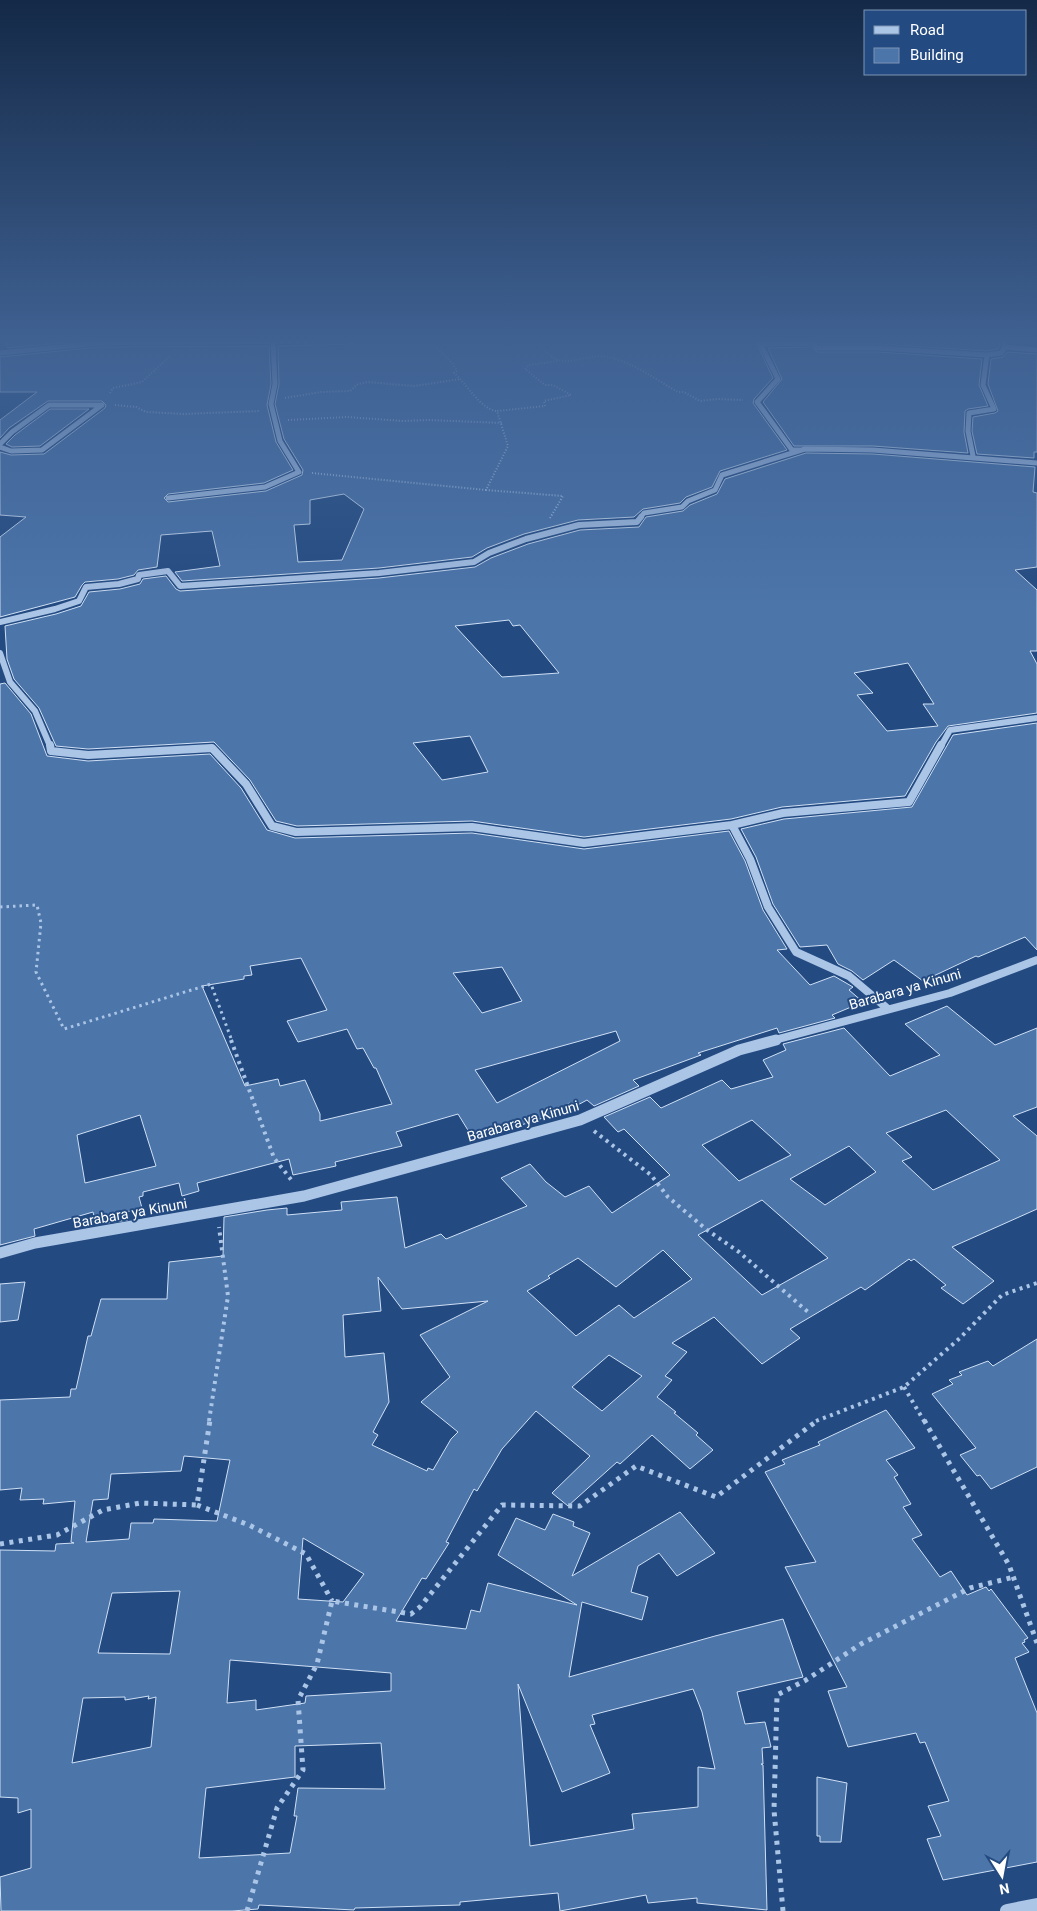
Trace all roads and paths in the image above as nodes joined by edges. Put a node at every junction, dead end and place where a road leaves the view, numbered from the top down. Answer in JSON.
{"nodes":[{"id":1,"x":16,"y":429,"type":"edge"},
{"id":2,"x":70,"y":429,"type":"edge"},
{"id":3,"x":277,"y":429,"type":"edge"},
{"id":4,"x":503,"y":429,"type":"edge"},
{"id":5,"x":776,"y":429,"type":"edge"},
{"id":6,"x":968,"y":429,"type":"edge"},
{"id":7,"x":0,"y":446,"type":"edge"},
{"id":8,"x":805,"y":449,"type":"junction"},
{"id":9,"x":973,"y":456,"type":"junction"},
{"id":10,"x":1037,"y":463,"type":"edge"},
{"id":11,"x":299,"y":472,"type":"junction"},
{"id":12,"x":486,"y":490,"type":"junction"},
{"id":13,"x":168,"y":498,"type":"dead end"},
{"id":14,"x":556,"y":532,"type":"junction"},
{"id":15,"x":0,"y":622,"type":"edge"},
{"id":16,"x":0,"y":653,"type":"edge"},
{"id":17,"x":1037,"y":718,"type":"edge"},
{"id":18,"x":732,"y":825,"type":"junction"},
{"id":19,"x":0,"y":907,"type":"edge"},
{"id":20,"x":1037,"y":960,"type":"edge"},
{"id":21,"x":888,"y":1008,"type":"junction"},
{"id":22,"x":580,"y":1120,"type":"junction"},
{"id":23,"x":304,"y":1196,"type":"junction"},
{"id":24,"x":217,"y":1211,"type":"junction"},
{"id":25,"x":0,"y":1253,"type":"edge"},
{"id":26,"x":1037,"y":1283,"type":"edge"},
{"id":27,"x":808,"y":1312,"type":"dead end"},
{"id":28,"x":904,"y":1387,"type":"junction"},
{"id":29,"x":197,"y":1505,"type":"junction"},
{"id":30,"x":0,"y":1544,"type":"edge"},
{"id":31,"x":1014,"y":1577,"type":"junction"},
{"id":32,"x":332,"y":1601,"type":"junction"},
{"id":33,"x":1037,"y":1643,"type":"edge"},
{"id":34,"x":1037,"y":1905,"type":"edge"},
{"id":35,"x":247,"y":1911,"type":"edge"},
{"id":36,"x":783,"y":1911,"type":"edge"},
{"id":37,"x":1007,"y":1911,"type":"edge"}],
"edges":[{"from":1,"to":7,"type":"street"},
{"from":2,"to":7,"type":"street"},
{"from":3,"to":11,"type":"street"},
{"from":4,"to":12,"type":"path"},
{"from":5,"to":8,"type":"street"},
{"from":6,"to":9,"type":"street"},
{"from":8,"to":9,"type":"street"},
{"from":8,"to":14,"type":"street"},
{"from":9,"to":10,"type":"street"},
{"from":11,"to":12,"type":"path"},
{"from":11,"to":13,"type":"street"},
{"from":12,"to":14,"type":"path"},
{"from":14,"to":15,"type":"street"},
{"from":16,"to":18,"type":"street"},
{"from":17,"to":18,"type":"street"},
{"from":18,"to":21,"type":"street"},
{"from":19,"to":23,"type":"path"},
{"from":20,"to":21,"type":"street","name":"Barabara ya Kinuni"},
{"from":21,"to":22,"type":"street","name":"Barabara ya Kinuni"},
{"from":22,"to":23,"type":"street","name":"Barabara ya Kinuni"},
{"from":22,"to":27,"type":"path"},
{"from":23,"to":24,"type":"street","name":"Barabara ya Kinuni"},
{"from":24,"to":25,"type":"street","name":"Barabara ya Kinuni"},
{"from":24,"to":29,"type":"path"},
{"from":26,"to":28,"type":"path"},
{"from":28,"to":31,"type":"path"},
{"from":28,"to":32,"type":"path"},
{"from":29,"to":30,"type":"path"},
{"from":29,"to":32,"type":"path"},
{"from":31,"to":33,"type":"path"},
{"from":31,"to":36,"type":"path"},
{"from":32,"to":35,"type":"path"},
{"from":34,"to":37,"type":"street"}]}
